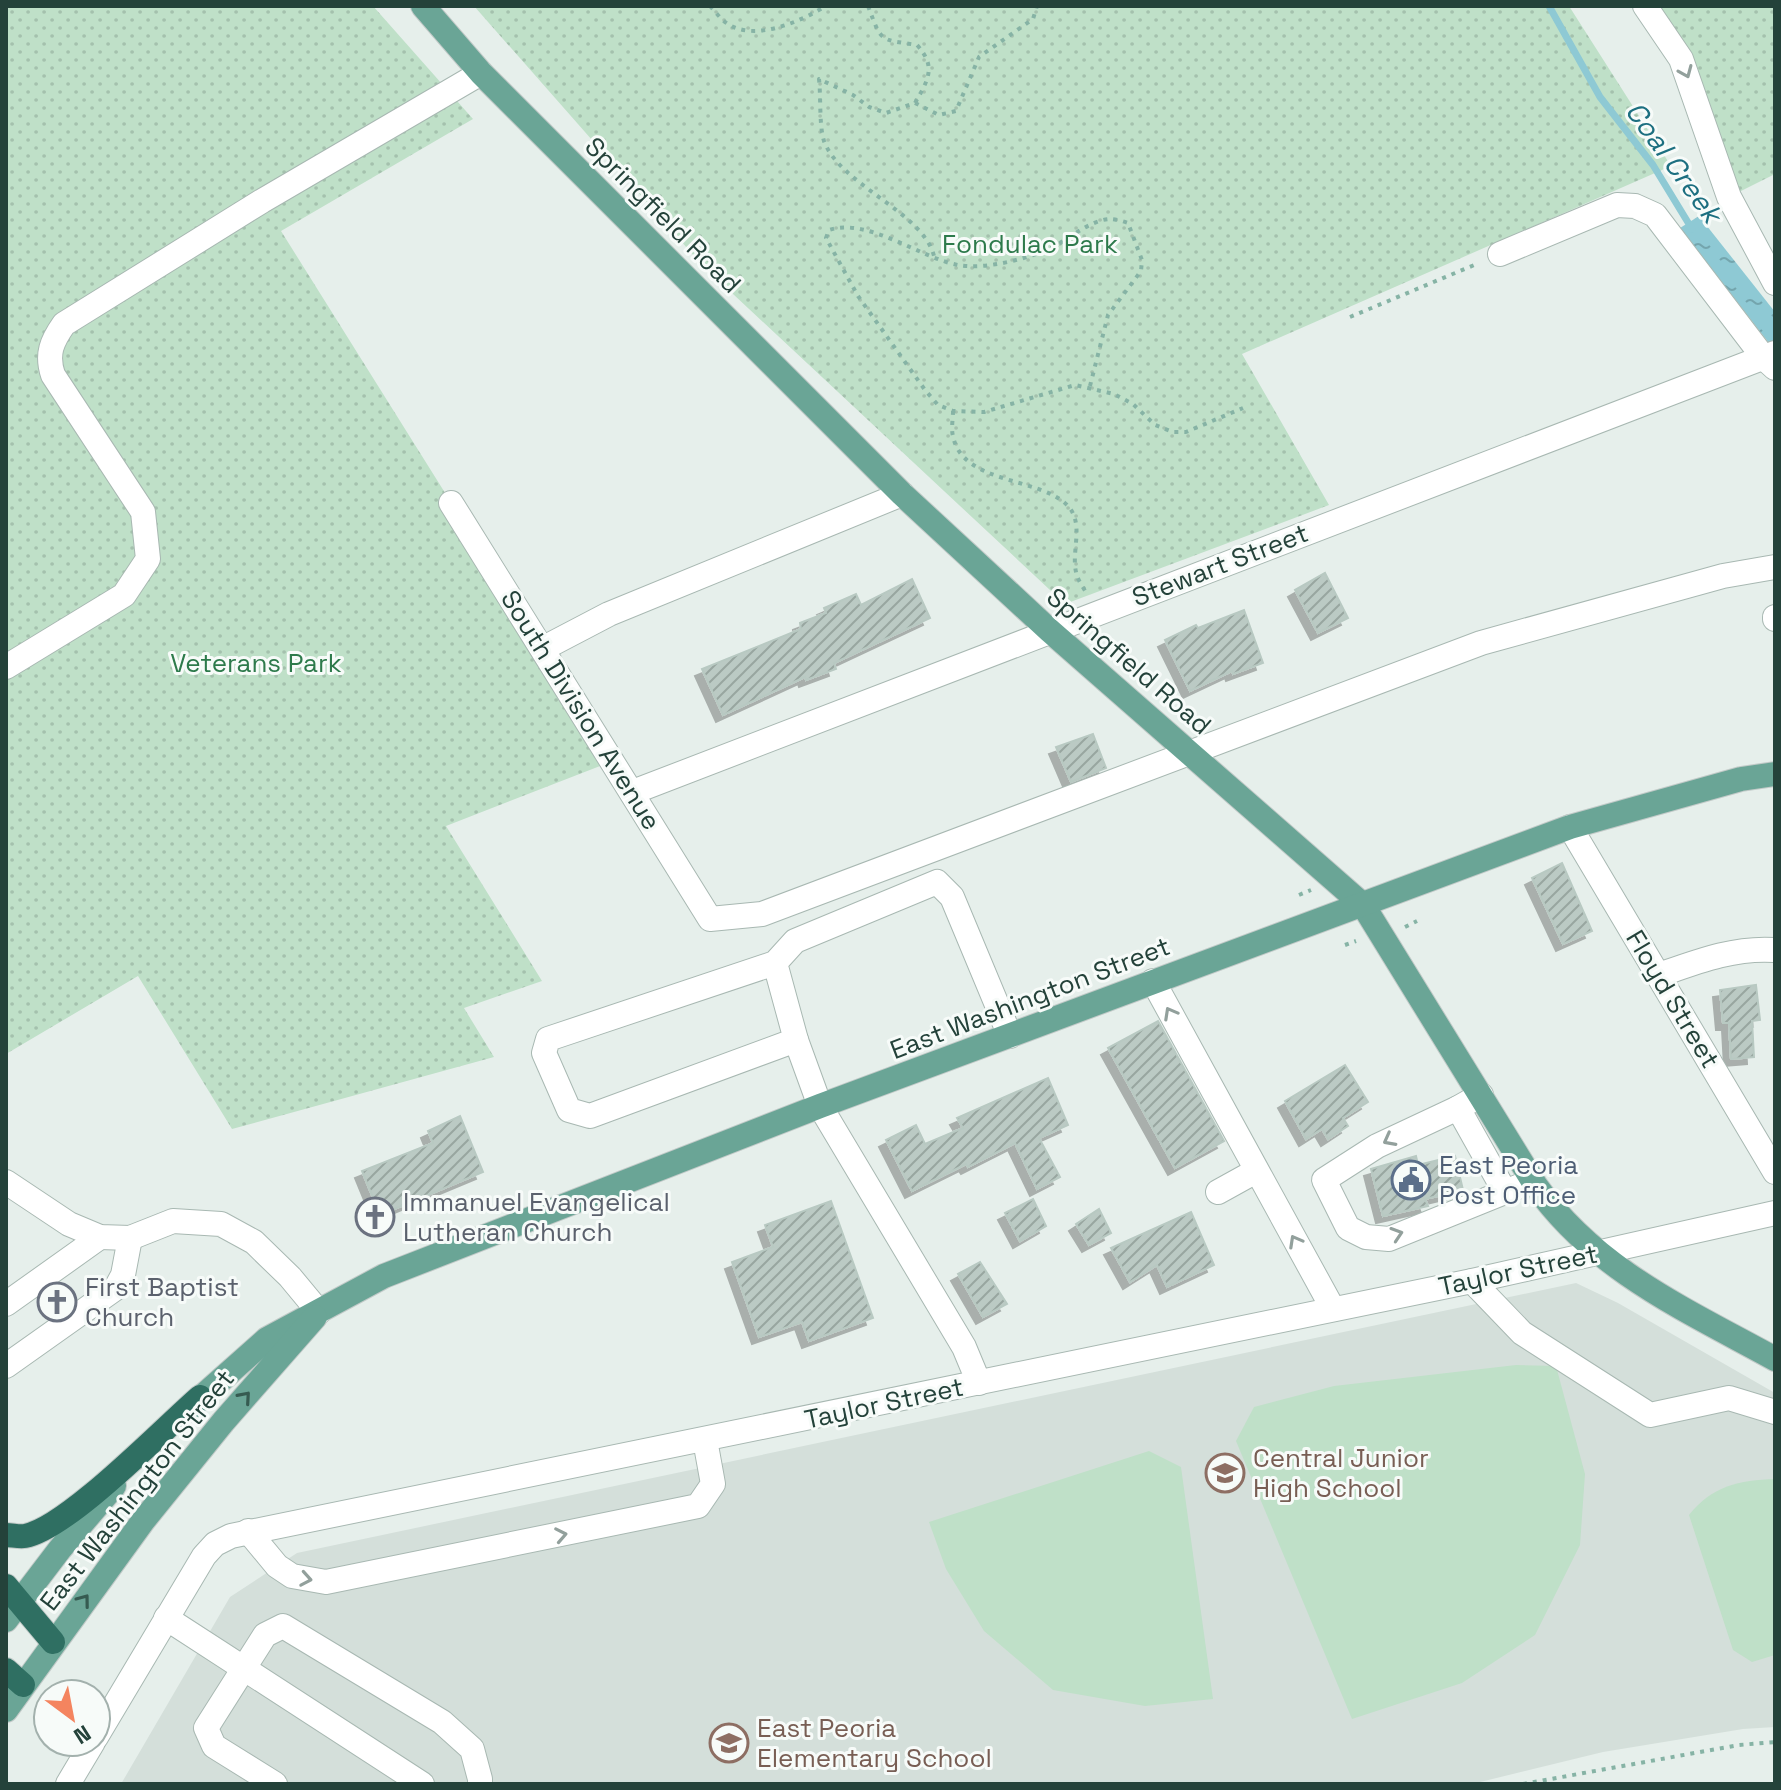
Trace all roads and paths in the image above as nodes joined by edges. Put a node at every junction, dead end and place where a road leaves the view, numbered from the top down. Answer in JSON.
{"nodes":[{"id":1,"x":423,"y":6,"type":"edge"},
{"id":2,"x":710,"y":6,"type":"edge"},
{"id":3,"x":826,"y":6,"type":"edge"},
{"id":4,"x":868,"y":6,"type":"edge"},
{"id":5,"x":1037,"y":6,"type":"edge"},
{"id":6,"x":1645,"y":6,"type":"edge"},
{"id":7,"x":481,"y":73,"type":"junction"},
{"id":8,"x":915,"y":103,"type":"junction"},
{"id":9,"x":1500,"y":254,"type":"joint"},
{"id":10,"x":934,"y":257,"type":"junction"},
{"id":11,"x":1775,"y":283,"type":"edge"},
{"id":12,"x":1350,"y":317,"type":"dead end"},
{"id":13,"x":1771,"y":360,"type":"edge"},
{"id":14,"x":1090,"y":386,"type":"junction"},
{"id":15,"x":1243,"y":408,"type":"dead end"},
{"id":16,"x":953,"y":411,"type":"junction"},
{"id":17,"x":902,"y":494,"type":"junction"},
{"id":18,"x":451,"y":503,"type":"dead end"},
{"id":19,"x":1775,"y":567,"type":"edge"},
{"id":20,"x":1089,"y":600,"type":"dead end"},
{"id":21,"x":1049,"y":630,"type":"junction"},
{"id":22,"x":544,"y":648,"type":"junction"},
{"id":23,"x":6,"y":667,"type":"edge"},
{"id":24,"x":1191,"y":753,"type":"junction"},
{"id":25,"x":1775,"y":774,"type":"edge"},
{"id":26,"x":633,"y":792,"type":"junction"},
{"id":27,"x":1570,"y":827,"type":"junction"},
{"id":28,"x":1363,"y":905,"type":"junction"},
{"id":29,"x":1417,"y":921,"type":"dead end"},
{"id":30,"x":1399,"y":930,"type":"dead end"},
{"id":31,"x":1775,"y":950,"type":"edge"},
{"id":32,"x":775,"y":963,"type":"junction"},
{"id":33,"x":1659,"y":975,"type":"junction"},
{"id":34,"x":1153,"y":981,"type":"junction"},
{"id":35,"x":1010,"y":1036,"type":"junction"},
{"id":36,"x":796,"y":1040,"type":"junction"},
{"id":37,"x":1481,"y":1095,"type":"junction"},
{"id":38,"x":820,"y":1106,"type":"junction"},
{"id":39,"x":1458,"y":1108,"type":"junction"},
{"id":40,"x":1256,"y":1171,"type":"junction"},
{"id":41,"x":1775,"y":1172,"type":"edge"},
{"id":42,"x":1534,"y":1181,"type":"junction"},
{"id":43,"x":6,"y":1182,"type":"edge"},
{"id":44,"x":1218,"y":1192,"type":"dead end"},
{"id":45,"x":1505,"y":1192,"type":"junction"},
{"id":46,"x":1775,"y":1213,"type":"edge"},
{"id":47,"x":100,"y":1237,"type":"junction"},
{"id":48,"x":130,"y":1238,"type":"junction"},
{"id":49,"x":1597,"y":1253,"type":"junction"},
{"id":50,"x":1472,"y":1281,"type":"junction"},
{"id":51,"x":6,"y":1304,"type":"edge"},
{"id":52,"x":1333,"y":1309,"type":"junction"},
{"id":53,"x":319,"y":1312,"type":"junction"},
{"id":54,"x":1775,"y":1359,"type":"edge"},
{"id":55,"x":6,"y":1366,"type":"edge"},
{"id":56,"x":979,"y":1383,"type":"junction"},
{"id":57,"x":200,"y":1397,"type":"junction"},
{"id":58,"x":1775,"y":1412,"type":"edge"},
{"id":59,"x":705,"y":1440,"type":"junction"},
{"id":60,"x":248,"y":1531,"type":"junction"},
{"id":61,"x":6,"y":1535,"type":"edge"},
{"id":62,"x":10,"y":1603,"type":"edge"},
{"id":63,"x":166,"y":1618,"type":"junction"},
{"id":64,"x":53,"y":1642,"type":"junction"},
{"id":65,"x":244,"y":1669,"type":"junction"},
{"id":66,"x":14,"y":1677,"type":"edge"},
{"id":67,"x":6,"y":1710,"type":"edge"},
{"id":68,"x":112,"y":1711,"type":"edge"},
{"id":69,"x":1775,"y":1742,"type":"edge"},
{"id":70,"x":84,"y":1758,"type":"edge"},
{"id":71,"x":68,"y":1784,"type":"edge"},
{"id":72,"x":275,"y":1784,"type":"edge"},
{"id":73,"x":422,"y":1784,"type":"edge"},
{"id":74,"x":480,"y":1784,"type":"edge"},
{"id":75,"x":1523,"y":1784,"type":"edge"}],
"edges":[{"from":1,"to":7,"type":"main road","name":"Springfield Road"},
{"from":2,"to":3,"type":"path"},
{"from":4,"to":8,"type":"path"},
{"from":5,"to":8,"type":"path"},
{"from":6,"to":11,"type":"street","one_way":true},
{"from":7,"to":17,"type":"main road","name":"Springfield Road"},
{"from":7,"to":23,"type":"street"},
{"from":8,"to":10,"type":"path"},
{"from":9,"to":12,"type":"path"},
{"from":9,"to":13,"type":"street"},
{"from":10,"to":14,"type":"path"},
{"from":10,"to":16,"type":"path"},
{"from":13,"to":21,"type":"street","name":"Stewart Street"},
{"from":14,"to":15,"type":"path"},
{"from":14,"to":16,"type":"path"},
{"from":16,"to":20,"type":"path"},
{"from":17,"to":21,"type":"main road","name":"Springfield Road"},
{"from":17,"to":22,"type":"street"},
{"from":18,"to":22,"type":"street","name":"South Division Avenue"},
{"from":19,"to":24,"type":"street"},
{"from":21,"to":24,"type":"main road","name":"Springfield Road"},
{"from":21,"to":26,"type":"street","name":"Stewart Street"},
{"from":22,"to":26,"type":"street","name":"South Division Avenue"},
{"from":24,"to":26,"type":"street","name":"South Division Avenue"},
{"from":24,"to":28,"type":"main road","name":"Springfield Road"},
{"from":25,"to":27,"type":"main road","name":"East Washington Street"},
{"from":27,"to":28,"type":"main road","name":"East Washington Street"},
{"from":27,"to":33,"type":"street","name":"Floyd Street"},
{"from":28,"to":34,"type":"main road","name":"East Washington Street"},
{"from":28,"to":37,"type":"main road","name":"Springfield Road"},
{"from":29,"to":30,"type":"path"},
{"from":31,"to":33,"type":"street"},
{"from":32,"to":35,"type":"street"},
{"from":32,"to":36,"type":"street"},
{"from":32,"to":36,"type":"street"},
{"from":33,"to":41,"type":"street","name":"Floyd Street"},
{"from":34,"to":35,"type":"main road","name":"East Washington Street"},
{"from":40,"to":34,"type":"street","one_way":true},
{"from":35,"to":38,"type":"main road","name":"East Washington Street"},
{"from":36,"to":38,"type":"street"},
{"from":37,"to":39,"type":"street"},
{"from":37,"to":42,"type":"main road","name":"Springfield Road"},
{"from":38,"to":53,"type":"main road","name":"East Washington Street"},
{"from":38,"to":56,"type":"street"},
{"from":39,"to":45,"type":"street"},
{"from":39,"to":45,"type":"street","one_way":true},
{"from":40,"to":44,"type":"street"},
{"from":52,"to":40,"type":"street","one_way":true},
{"from":42,"to":45,"type":"street"},
{"from":42,"to":49,"type":"main road","name":"Springfield Road"},
{"from":43,"to":47,"type":"street"},
{"from":46,"to":49,"type":"street","name":"Taylor Street"},
{"from":47,"to":48,"type":"street"},
{"from":47,"to":51,"type":"street"},
{"from":48,"to":53,"type":"street"},
{"from":48,"to":55,"type":"street"},
{"from":49,"to":50,"type":"street","name":"Taylor Street"},
{"from":49,"to":54,"type":"main road","name":"Springfield Road"},
{"from":50,"to":52,"type":"street","name":"Taylor Street"},
{"from":50,"to":58,"type":"street"},
{"from":52,"to":56,"type":"street","name":"Taylor Street"},
{"from":53,"to":57,"type":"main road","name":"East Washington Street"},
{"from":64,"to":53,"type":"main road","name":"East Washington Street","one_way":true},
{"from":56,"to":59,"type":"street","name":"Taylor Street"},
{"from":57,"to":61,"type":"highway"},
{"from":57,"to":62,"type":"main road","name":"East Washington Street"},
{"from":59,"to":60,"type":"street","name":"Taylor Street"},
{"from":60,"to":59,"type":"street","one_way":true},
{"from":60,"to":63,"type":"street","name":"Taylor Street"},
{"from":62,"to":64,"type":"highway"},
{"from":63,"to":65,"type":"street"},
{"from":63,"to":68,"type":"street","name":"Taylor Street"},
{"from":64,"to":66,"type":"main road","name":"East Washington Street"},
{"from":65,"to":72,"type":"street"},
{"from":65,"to":73,"type":"street"},
{"from":65,"to":74,"type":"street"},
{"from":66,"to":67,"type":"main road","name":"East Washington Street"},
{"from":69,"to":75,"type":"path"},
{"from":70,"to":71,"type":"street","name":"Taylor Street"}]}
